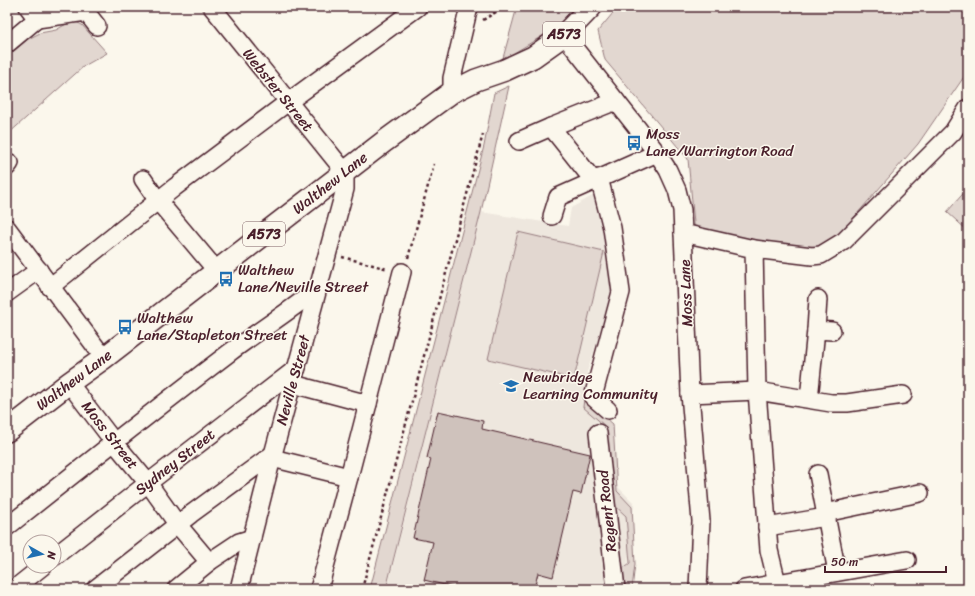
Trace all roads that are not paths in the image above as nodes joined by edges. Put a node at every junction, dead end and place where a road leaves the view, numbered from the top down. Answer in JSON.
{"nodes":[{"id":1,"x":212,"y":7,"type":"edge"},
{"id":2,"x":418,"y":7,"type":"edge"},
{"id":3,"x":469,"y":7,"type":"edge"},
{"id":4,"x":591,"y":7,"type":"edge"},
{"id":5,"x":33,"y":13,"type":"edge"},
{"id":6,"x":97,"y":26,"type":"dead end"},
{"id":7,"x":564,"y":35,"type":"junction"},
{"id":8,"x":7,"y":44,"type":"edge"},
{"id":9,"x":452,"y":92,"type":"junction"},
{"id":10,"x":616,"y":101,"type":"junction"},
{"id":11,"x":288,"y":102,"type":"junction"},
{"id":12,"x":968,"y":108,"type":"edge"},
{"id":13,"x":550,"y":127,"type":"junction"},
{"id":14,"x":519,"y":141,"type":"dead end"},
{"id":15,"x":657,"y":153,"type":"junction"},
{"id":16,"x":345,"y":172,"type":"junction"},
{"id":17,"x":142,"y":179,"type":"dead end"},
{"id":18,"x":596,"y":179,"type":"junction"},
{"id":19,"x":158,"y":201,"type":"junction"},
{"id":20,"x":552,"y":216,"type":"dead end"},
{"id":21,"x":7,"y":228,"type":"edge"},
{"id":22,"x":684,"y":233,"type":"junction"},
{"id":23,"x":754,"y":249,"type":"junction"},
{"id":24,"x":38,"y":270,"type":"junction"},
{"id":25,"x":216,"y":270,"type":"junction"},
{"id":26,"x":402,"y":272,"type":"road end"},
{"id":27,"x":50,"y":287,"type":"junction"},
{"id":28,"x":317,"y":289,"type":"junction"},
{"id":29,"x":7,"y":293,"type":"edge"},
{"id":30,"x":818,"y":299,"type":"dead end"},
{"id":31,"x":104,"y":358,"type":"junction"},
{"id":32,"x":297,"y":368,"type":"junction"},
{"id":33,"x":69,"y":383,"type":"junction"},
{"id":34,"x":293,"y":384,"type":"junction"},
{"id":35,"x":757,"y":391,"type":"junction"},
{"id":36,"x":690,"y":394,"type":"junction"},
{"id":37,"x":903,"y":395,"type":"dead end"},
{"id":38,"x":809,"y":399,"type":"junction"},
{"id":39,"x":368,"y":404,"type":"junction"},
{"id":40,"x":608,"y":410,"type":"dead end"},
{"id":41,"x":7,"y":431,"type":"edge"},
{"id":42,"x":598,"y":433,"type":"dead end"},
{"id":43,"x":114,"y":442,"type":"junction"},
{"id":44,"x":273,"y":456,"type":"junction"},
{"id":45,"x":818,"y":474,"type":"dead end"},
{"id":46,"x":349,"y":477,"type":"junction"},
{"id":47,"x":148,"y":483,"type":"junction"},
{"id":48,"x":920,"y":493,"type":"dead end"},
{"id":49,"x":826,"y":515,"type":"junction"},
{"id":50,"x":178,"y":525,"type":"junction"},
{"id":51,"x":7,"y":526,"type":"edge"},
{"id":52,"x":767,"y":527,"type":"junction"},
{"id":53,"x":252,"y":538,"type":"junction"},
{"id":54,"x":62,"y":551,"type":"edge"},
{"id":55,"x":907,"y":560,"type":"dead end"},
{"id":56,"x":209,"y":562,"type":"junction"},
{"id":57,"x":837,"y":572,"type":"junction"},
{"id":58,"x":33,"y":574,"type":"edge"},
{"id":59,"x":776,"y":583,"type":"junction"},
{"id":60,"x":14,"y":589,"type":"edge"},
{"id":61,"x":95,"y":589,"type":"edge"},
{"id":62,"x":176,"y":589,"type":"edge"},
{"id":63,"x":239,"y":589,"type":"edge"},
{"id":64,"x":319,"y":589,"type":"edge"},
{"id":65,"x":616,"y":589,"type":"edge"},
{"id":66,"x":698,"y":589,"type":"edge"},
{"id":67,"x":744,"y":589,"type":"edge"}],
"edges":[{"from":1,"to":11,"type":"street","name":"Webster Street"},
{"from":2,"to":11,"type":"street"},
{"from":3,"to":9,"type":"street"},
{"from":4,"to":7,"type":"main road","number":"A573"},
{"from":5,"to":6,"type":"street"},
{"from":5,"to":8,"type":"street"},
{"from":7,"to":9,"type":"main road","name":"Walthew Lane","number":"A573"},
{"from":7,"to":10,"type":"street","name":"Moss Lane"},
{"from":9,"to":16,"type":"main road","name":"Walthew Lane","number":"A573"},
{"from":10,"to":13,"type":"street"},
{"from":10,"to":15,"type":"street","name":"Moss Lane"},
{"from":11,"to":16,"type":"street","name":"Webster Street"},
{"from":11,"to":19,"type":"street"},
{"from":12,"to":23,"type":"street"},
{"from":13,"to":14,"type":"street"},
{"from":13,"to":18,"type":"street"},
{"from":15,"to":18,"type":"street"},
{"from":15,"to":22,"type":"street","name":"Moss Lane"},
{"from":16,"to":25,"type":"main road","name":"Walthew Lane","number":"A573"},
{"from":16,"to":28,"type":"street","name":"Neville Street"},
{"from":17,"to":19,"type":"street"},
{"from":18,"to":20,"type":"street"},
{"from":18,"to":40,"type":"street"},
{"from":19,"to":25,"type":"street"},
{"from":19,"to":27,"type":"street"},
{"from":21,"to":24,"type":"street"},
{"from":22,"to":23,"type":"street"},
{"from":22,"to":36,"type":"street","name":"Moss Lane"},
{"from":23,"to":35,"type":"street"},
{"from":24,"to":27,"type":"street"},
{"from":24,"to":29,"type":"street"},
{"from":25,"to":31,"type":"main road","name":"Walthew Lane","number":"A573"},
{"from":26,"to":39,"type":"street"},
{"from":27,"to":31,"type":"street"},
{"from":28,"to":32,"type":"street","name":"Neville Street"},
{"from":28,"to":43,"type":"street"},
{"from":30,"to":38,"type":"street"},
{"from":31,"to":33,"type":"main road","name":"Walthew Lane","number":"A573"},
{"from":32,"to":34,"type":"street","name":"Neville Street"},
{"from":32,"to":47,"type":"street","name":"Sydney Street"},
{"from":33,"to":41,"type":"main road","name":"Walthew Lane","number":"A573"},
{"from":33,"to":43,"type":"street","name":"Moss Street"},
{"from":34,"to":39,"type":"street"},
{"from":34,"to":44,"type":"street","name":"Neville Street"},
{"from":35,"to":36,"type":"street"},
{"from":35,"to":38,"type":"street"},
{"from":35,"to":52,"type":"street"},
{"from":36,"to":66,"type":"street","name":"Moss Lane"},
{"from":37,"to":38,"type":"street"},
{"from":39,"to":46,"type":"street"},
{"from":42,"to":65,"type":"street","name":"Regent Road"},
{"from":43,"to":47,"type":"street","name":"Moss Street"},
{"from":43,"to":51,"type":"street"},
{"from":44,"to":46,"type":"street"},
{"from":44,"to":50,"type":"street"},
{"from":44,"to":53,"type":"street","name":"Neville Street"},
{"from":45,"to":49,"type":"street"},
{"from":46,"to":64,"type":"street"},
{"from":47,"to":50,"type":"street","name":"Moss Street"},
{"from":47,"to":54,"type":"street","name":"Sydney Street"},
{"from":48,"to":49,"type":"street"},
{"from":49,"to":52,"type":"street"},
{"from":49,"to":57,"type":"street"},
{"from":50,"to":56,"type":"street","name":"Moss Street"},
{"from":50,"to":61,"type":"street"},
{"from":52,"to":59,"type":"street"},
{"from":53,"to":56,"type":"street"},
{"from":53,"to":63,"type":"street","name":"Neville Street"},
{"from":55,"to":57,"type":"street"},
{"from":56,"to":62,"type":"street"},
{"from":57,"to":59,"type":"street"},
{"from":58,"to":60,"type":"street"},
{"from":59,"to":67,"type":"street"}]}
